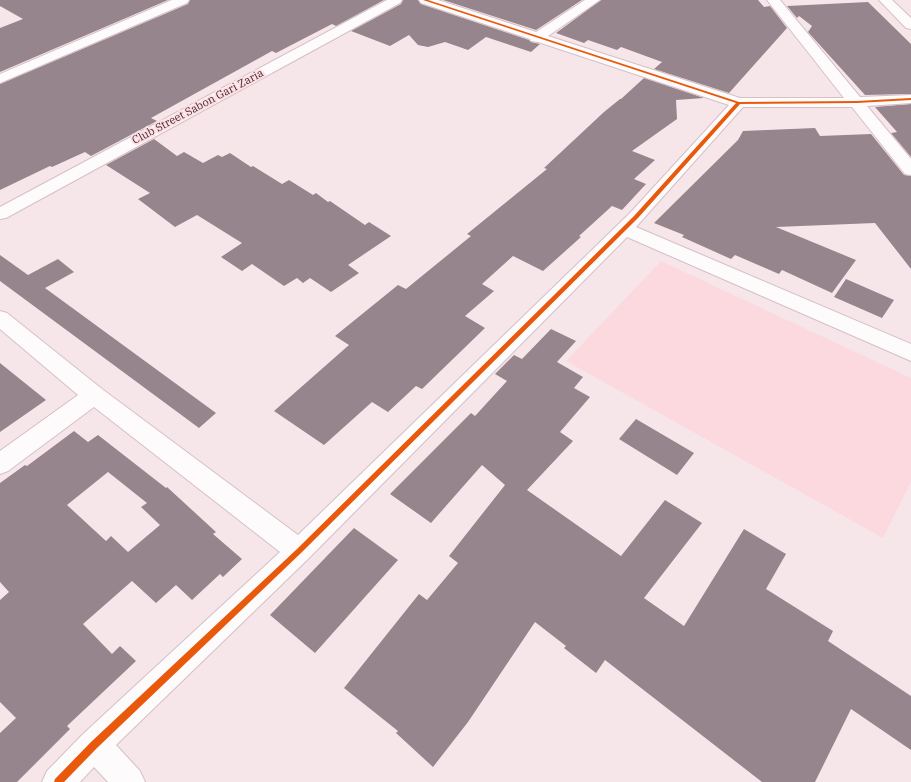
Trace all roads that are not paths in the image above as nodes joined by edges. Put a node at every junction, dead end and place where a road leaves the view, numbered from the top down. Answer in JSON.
{"nodes":[{"id":1,"x":183,"y":0,"type":"edge"},
{"id":2,"x":396,"y":0,"type":"edge"},
{"id":3,"x":425,"y":0,"type":"edge"},
{"id":4,"x":594,"y":0,"type":"edge"},
{"id":5,"x":774,"y":0,"type":"edge"},
{"id":6,"x":886,"y":0,"type":"edge"},
{"id":7,"x":911,"y":25,"type":"edge"},
{"id":8,"x":536,"y":38,"type":"junction"},
{"id":9,"x":0,"y":79,"type":"edge"},
{"id":10,"x":911,"y":98,"type":"edge"},
{"id":11,"x":857,"y":102,"type":"junction"},
{"id":12,"x":739,"y":103,"type":"junction"},
{"id":13,"x":911,"y":170,"type":"edge"},
{"id":14,"x":0,"y":214,"type":"edge"},
{"id":15,"x":624,"y":229,"type":"junction"},
{"id":16,"x":0,"y":318,"type":"edge"},
{"id":17,"x":911,"y":353,"type":"edge"},
{"id":18,"x":94,"y":396,"type":"junction"},
{"id":19,"x":0,"y":464,"type":"edge"},
{"id":20,"x":298,"y":551,"type":"junction"},
{"id":21,"x":94,"y":745,"type":"junction"},
{"id":22,"x":58,"y":782,"type":"edge"},
{"id":23,"x":129,"y":782,"type":"edge"}],
"edges":[{"from":1,"to":9,"type":"street"},
{"from":2,"to":14,"type":"street","name":"Club Street Sabon Gari Zaria"},
{"from":3,"to":8,"type":"street"},
{"from":4,"to":8,"type":"street"},
{"from":5,"to":11,"type":"street"},
{"from":6,"to":7,"type":"street"},
{"from":8,"to":12,"type":"street"},
{"from":10,"to":11,"type":"street"},
{"from":11,"to":12,"type":"street"},
{"from":11,"to":13,"type":"street"},
{"from":12,"to":15,"type":"street"},
{"from":15,"to":17,"type":"street"},
{"from":15,"to":20,"type":"street"},
{"from":16,"to":18,"type":"street"},
{"from":18,"to":19,"type":"street"},
{"from":18,"to":20,"type":"street"},
{"from":20,"to":21,"type":"street"},
{"from":21,"to":22,"type":"street"},
{"from":21,"to":23,"type":"street"}]}
